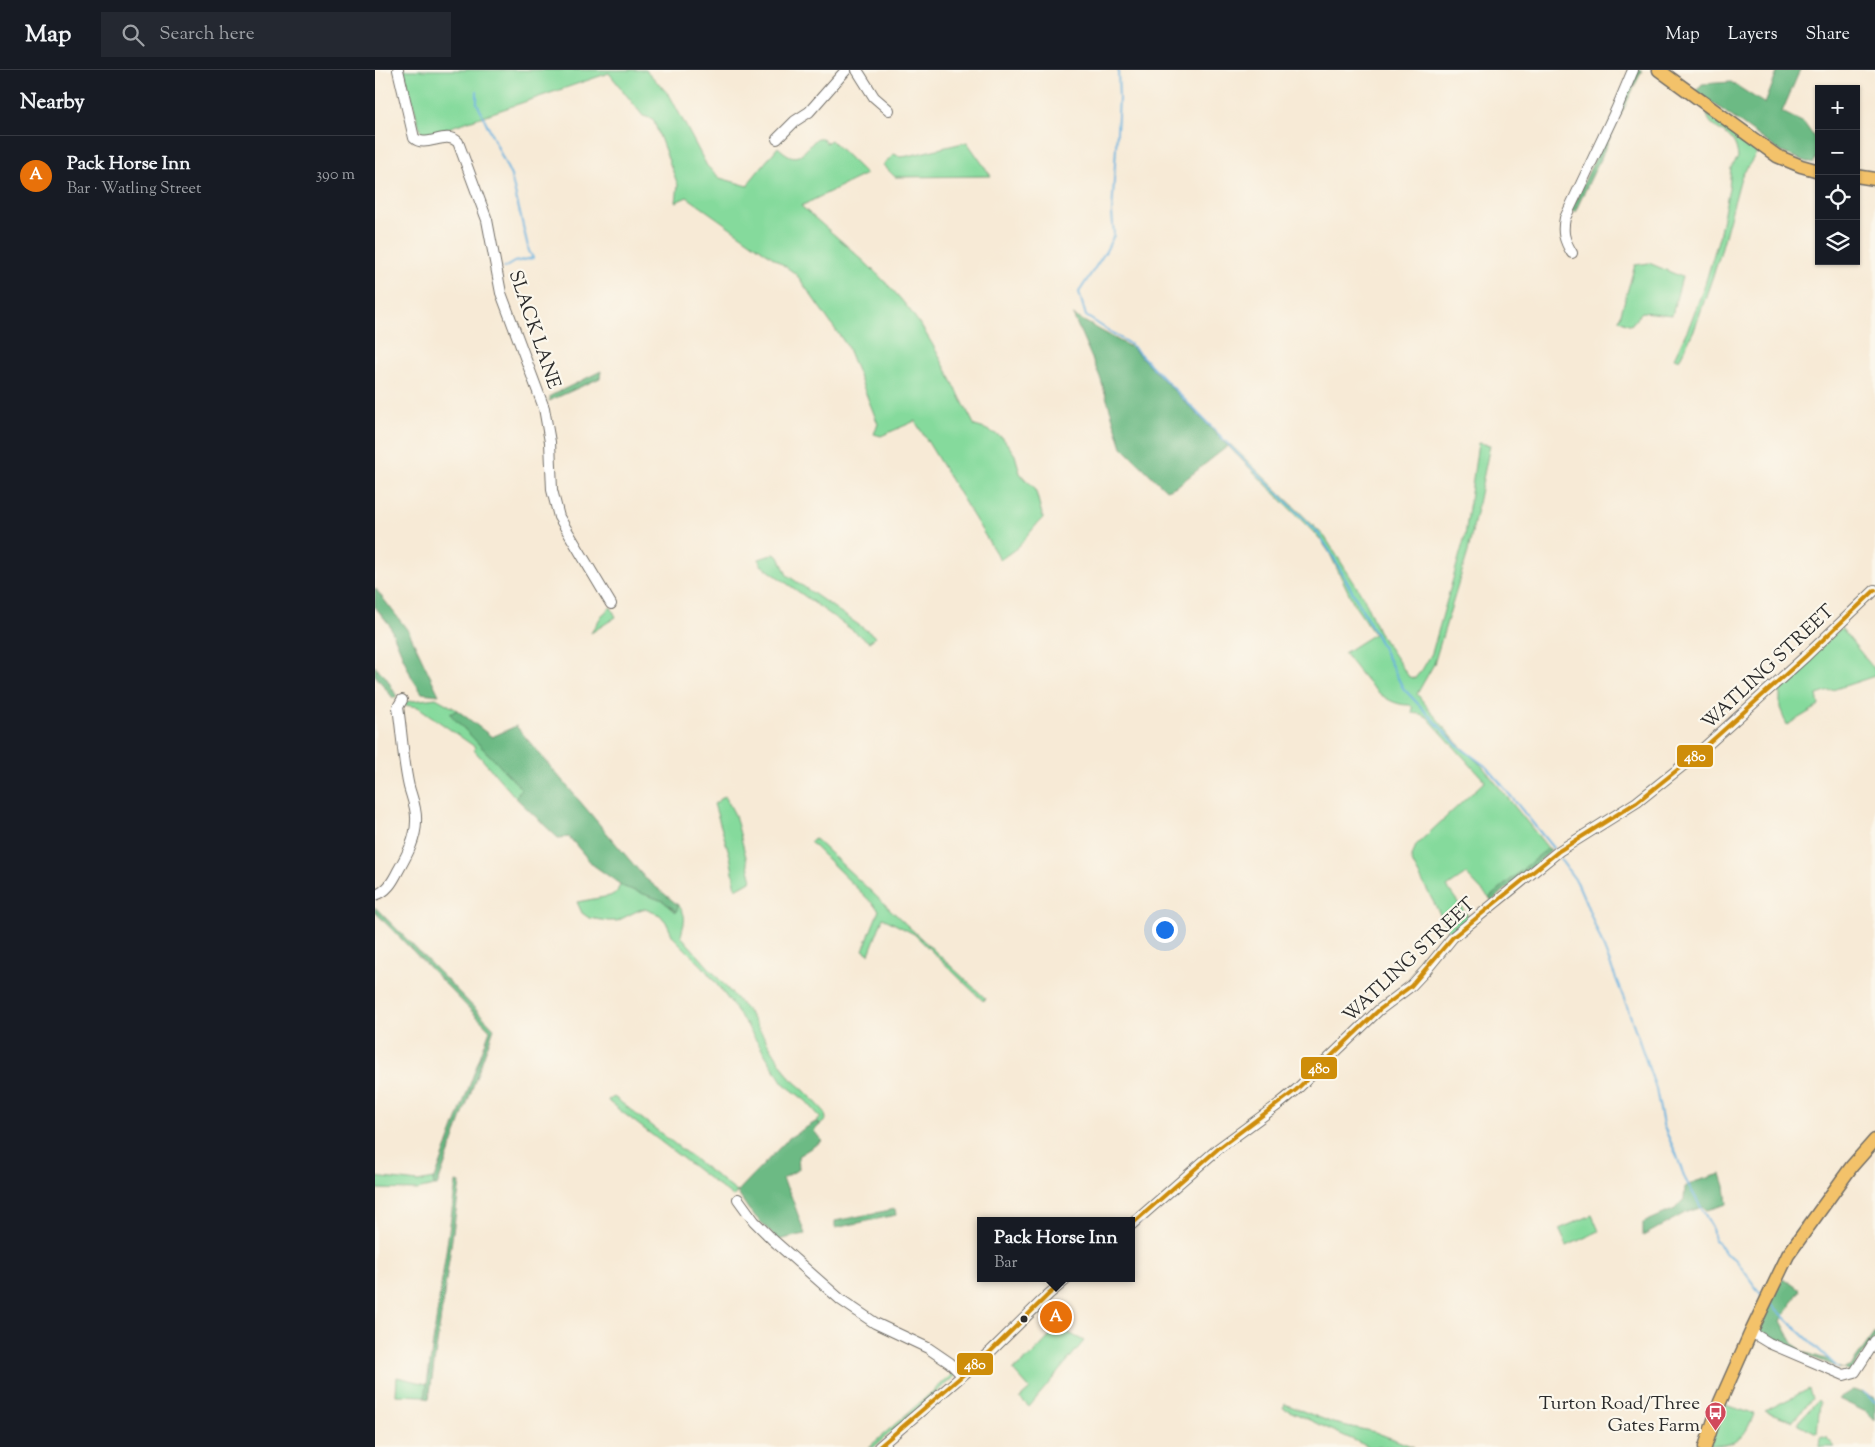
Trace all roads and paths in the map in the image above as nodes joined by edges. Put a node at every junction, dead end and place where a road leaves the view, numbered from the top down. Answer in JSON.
{"nodes":[{"id":1,"x":398,"y":70,"type":"edge"},
{"id":2,"x":846,"y":70,"type":"edge"},
{"id":3,"x":857,"y":70,"type":"edge"},
{"id":4,"x":1633,"y":70,"type":"edge"},
{"id":5,"x":1659,"y":70,"type":"edge"},
{"id":6,"x":889,"y":110,"type":"dead end"},
{"id":7,"x":777,"y":139,"type":"dead end"},
{"id":8,"x":1815,"y":170,"type":"edge"},
{"id":9,"x":1860,"y":176,"type":"edge"},
{"id":10,"x":1875,"y":178,"type":"edge"},
{"id":11,"x":1572,"y":253,"type":"dead end"},
{"id":12,"x":1875,"y":590,"type":"edge"},
{"id":13,"x":611,"y":604,"type":"dead end"},
{"id":14,"x":402,"y":700,"type":"dead end"},
{"id":15,"x":375,"y":895,"type":"edge"},
{"id":16,"x":1875,"y":1140,"type":"edge"},
{"id":17,"x":738,"y":1199,"type":"dead end"},
{"id":18,"x":1135,"y":1222,"type":"edge"},
{"id":19,"x":1063,"y":1282,"type":"edge"},
{"id":20,"x":1751,"y":1332,"type":"junction"},
{"id":21,"x":1875,"y":1341,"type":"edge"},
{"id":22,"x":962,"y":1375,"type":"junction"},
{"id":23,"x":879,"y":1447,"type":"edge"},
{"id":24,"x":1705,"y":1447,"type":"edge"}],
"edges":[{"from":1,"to":13,"type":"street","name":"SLACK LANE"},
{"from":2,"to":7,"type":"street"},
{"from":3,"to":6,"type":"street"},
{"from":4,"to":11,"type":"street"},
{"from":5,"to":8,"type":"main road"},
{"from":9,"to":10,"type":"main road"},
{"from":12,"to":18,"type":"street","name":"WATLING STREET"},
{"from":14,"to":15,"type":"street"},
{"from":16,"to":20,"type":"main road"},
{"from":17,"to":22,"type":"street"},
{"from":19,"to":22,"type":"street"},
{"from":20,"to":21,"type":"street"},
{"from":20,"to":24,"type":"main road"},
{"from":22,"to":23,"type":"street"}]}
